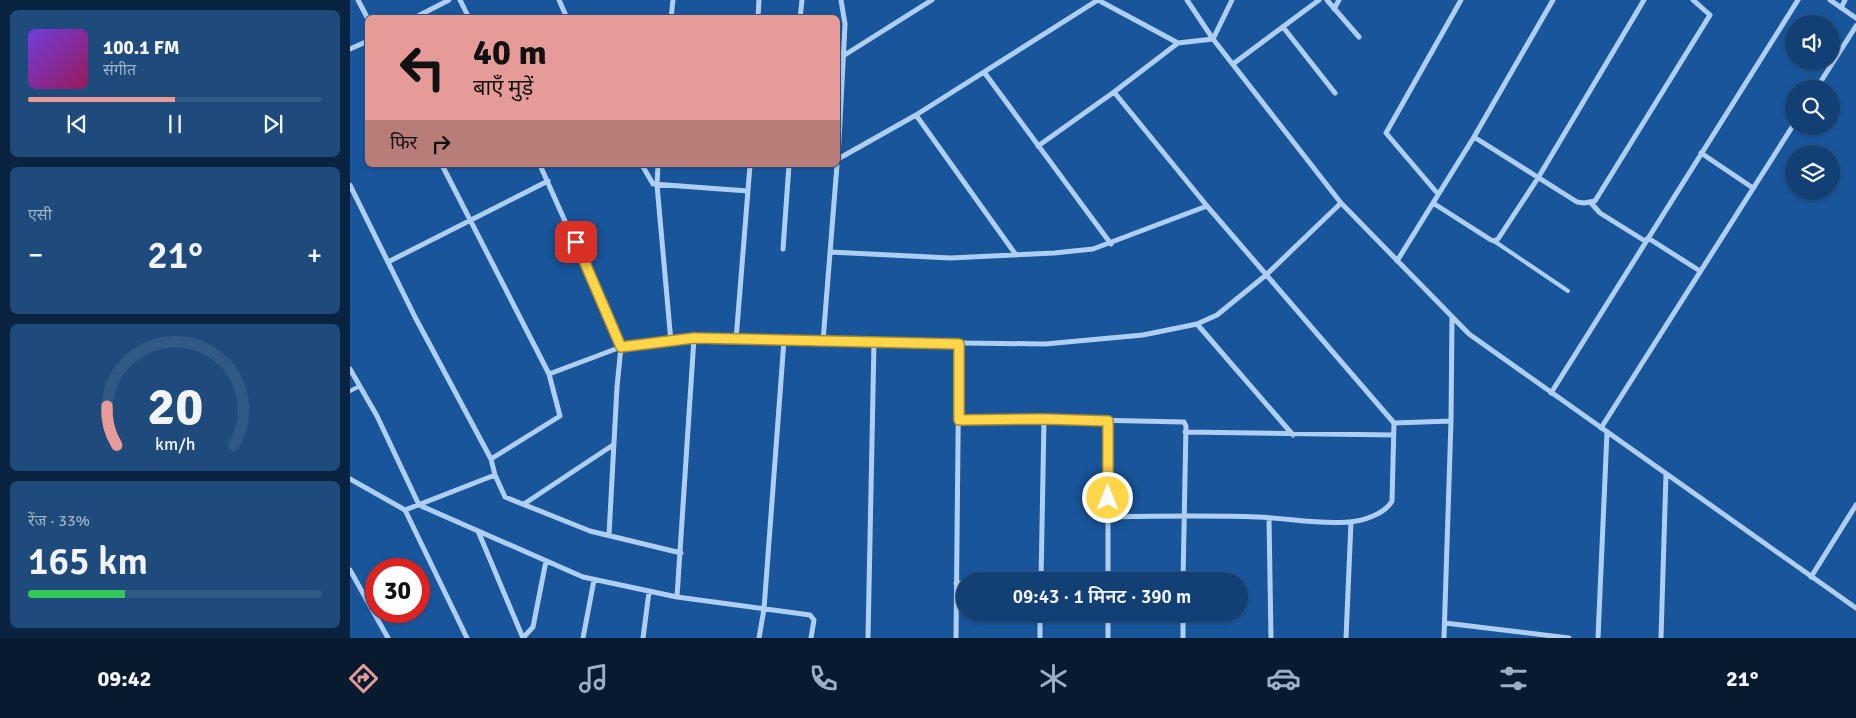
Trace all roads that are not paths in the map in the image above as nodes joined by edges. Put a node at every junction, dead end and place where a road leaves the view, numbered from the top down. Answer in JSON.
{"nodes":[{"id":1,"x":358,"y":0,"type":"edge"},
{"id":2,"x":449,"y":0,"type":"edge"},
{"id":3,"x":460,"y":0,"type":"edge"},
{"id":4,"x":558,"y":0,"type":"edge"},
{"id":5,"x":673,"y":0,"type":"edge"},
{"id":6,"x":760,"y":0,"type":"edge"},
{"id":7,"x":802,"y":0,"type":"edge"},
{"id":8,"x":841,"y":0,"type":"edge"},
{"id":9,"x":932,"y":0,"type":"edge"},
{"id":10,"x":1098,"y":0,"type":"edge"},
{"id":11,"x":1187,"y":0,"type":"edge"},
{"id":12,"x":1232,"y":0,"type":"edge"},
{"id":13,"x":1319,"y":0,"type":"edge"},
{"id":14,"x":1327,"y":0,"type":"edge"},
{"id":15,"x":1339,"y":0,"type":"edge"},
{"id":16,"x":1461,"y":0,"type":"edge"},
{"id":17,"x":1554,"y":0,"type":"edge"},
{"id":18,"x":1644,"y":0,"type":"edge"},
{"id":19,"x":1693,"y":0,"type":"edge"},
{"id":20,"x":1798,"y":0,"type":"edge"},
{"id":21,"x":1830,"y":0,"type":"edge"},
{"id":22,"x":1845,"y":0,"type":"edge"},
{"id":23,"x":1842,"y":8,"type":"junction"},
{"id":24,"x":1334,"y":9,"type":"junction"},
{"id":25,"x":366,"y":15,"type":"edge"},
{"id":26,"x":420,"y":15,"type":"edge"},
{"id":27,"x":468,"y":15,"type":"edge"},
{"id":28,"x":566,"y":15,"type":"edge"},
{"id":29,"x":671,"y":15,"type":"edge"},
{"id":30,"x":758,"y":15,"type":"edge"},
{"id":31,"x":800,"y":15,"type":"edge"},
{"id":32,"x":1856,"y":18,"type":"edge"},
{"id":33,"x":1856,"y":26,"type":"edge"},
{"id":34,"x":1283,"y":27,"type":"junction"},
{"id":35,"x":1358,"y":37,"type":"dead end"},
{"id":36,"x":1214,"y":39,"type":"junction"},
{"id":37,"x":365,"y":42,"type":"edge"},
{"id":38,"x":1178,"y":43,"type":"junction"},
{"id":39,"x":350,"y":49,"type":"edge"},
{"id":40,"x":843,"y":56,"type":"junction"},
{"id":41,"x":1232,"y":64,"type":"junction"},
{"id":42,"x":984,"y":72,"type":"junction"},
{"id":43,"x":1822,"y":80,"type":"edge"},
{"id":44,"x":1114,"y":92,"type":"junction"},
{"id":45,"x":1334,"y":93,"type":"dead end"},
{"id":46,"x":916,"y":115,"type":"junction"},
{"id":47,"x":840,"y":118,"type":"edge"},
{"id":48,"x":1787,"y":135,"type":"edge"},
{"id":49,"x":1474,"y":137,"type":"junction"},
{"id":50,"x":1038,"y":146,"type":"junction"},
{"id":51,"x":1701,"y":153,"type":"junction"},
{"id":52,"x":840,"y":158,"type":"edge"},
{"id":53,"x":443,"y":167,"type":"edge"},
{"id":54,"x":541,"y":167,"type":"edge"},
{"id":55,"x":643,"y":167,"type":"edge"},
{"id":56,"x":658,"y":167,"type":"edge"},
{"id":57,"x":750,"y":167,"type":"edge"},
{"id":58,"x":789,"y":167,"type":"edge"},
{"id":59,"x":837,"y":167,"type":"edge"},
{"id":60,"x":1538,"y":178,"type":"junction"},
{"id":61,"x":548,"y":181,"type":"junction"},
{"id":62,"x":657,"y":185,"type":"junction"},
{"id":63,"x":350,"y":186,"type":"edge"},
{"id":64,"x":1753,"y":188,"type":"junction"},
{"id":65,"x":748,"y":191,"type":"junction"},
{"id":66,"x":1438,"y":194,"type":"junction"},
{"id":67,"x":1342,"y":203,"type":"junction"},
{"id":68,"x":1433,"y":203,"type":"junction"},
{"id":69,"x":1591,"y":203,"type":"junction"},
{"id":70,"x":1207,"y":206,"type":"junction"},
{"id":71,"x":470,"y":220,"type":"junction"},
{"id":72,"x":1648,"y":238,"type":"junction"},
{"id":73,"x":1494,"y":241,"type":"junction"},
{"id":74,"x":1111,"y":244,"type":"junction"},
{"id":75,"x":783,"y":249,"type":"dead end"},
{"id":76,"x":830,"y":252,"type":"junction"},
{"id":77,"x":1016,"y":255,"type":"junction"},
{"id":78,"x":1397,"y":261,"type":"junction"},
{"id":79,"x":388,"y":262,"type":"junction"},
{"id":80,"x":1700,"y":271,"type":"junction"},
{"id":81,"x":1266,"y":275,"type":"junction"},
{"id":82,"x":1568,"y":291,"type":"dead end"},
{"id":83,"x":1452,"y":317,"type":"junction"},
{"id":84,"x":1197,"y":324,"type":"junction"},
{"id":85,"x":694,"y":338,"type":"junction"},
{"id":86,"x":736,"y":340,"type":"junction"},
{"id":87,"x":784,"y":340,"type":"junction"},
{"id":88,"x":823,"y":341,"type":"junction"},
{"id":89,"x":671,"y":342,"type":"junction"},
{"id":90,"x":874,"y":342,"type":"junction"},
{"id":91,"x":959,"y":344,"type":"junction"},
{"id":92,"x":621,"y":347,"type":"junction"},
{"id":93,"x":350,"y":369,"type":"edge"},
{"id":94,"x":549,"y":374,"type":"junction"},
{"id":95,"x":360,"y":386,"type":"junction"},
{"id":96,"x":350,"y":391,"type":"edge"},
{"id":97,"x":1551,"y":393,"type":"junction"},
{"id":98,"x":1044,"y":419,"type":"junction"},
{"id":99,"x":959,"y":420,"type":"junction"},
{"id":100,"x":1108,"y":421,"type":"junction"},
{"id":101,"x":1451,"y":421,"type":"junction"},
{"id":102,"x":1394,"y":423,"type":"junction"},
{"id":103,"x":1601,"y":428,"type":"junction"},
{"id":104,"x":1185,"y":432,"type":"junction"},
{"id":105,"x":1607,"y":432,"type":"junction"},
{"id":106,"x":1293,"y":435,"type":"junction"},
{"id":107,"x":1394,"y":435,"type":"junction"},
{"id":108,"x":613,"y":445,"type":"junction"},
{"id":109,"x":491,"y":459,"type":"junction"},
{"id":110,"x":1666,"y":474,"type":"junction"},
{"id":111,"x":494,"y":476,"type":"junction"},
{"id":112,"x":350,"y":480,"type":"edge"},
{"id":113,"x":524,"y":504,"type":"junction"},
{"id":114,"x":419,"y":506,"type":"junction"},
{"id":115,"x":1856,"y":506,"type":"edge"},
{"id":116,"x":405,"y":510,"type":"junction"},
{"id":117,"x":1183,"y":516,"type":"junction"},
{"id":118,"x":1108,"y":517,"type":"junction"},
{"id":119,"x":1269,"y":518,"type":"junction"},
{"id":120,"x":1351,"y":522,"type":"junction"},
{"id":121,"x":478,"y":531,"type":"junction"},
{"id":122,"x":608,"y":535,"type":"junction"},
{"id":123,"x":681,"y":553,"type":"junction"},
{"id":124,"x":546,"y":561,"type":"junction"},
{"id":125,"x":350,"y":570,"type":"edge"},
{"id":126,"x":956,"y":572,"type":"edge"},
{"id":127,"x":1041,"y":572,"type":"edge"},
{"id":128,"x":1108,"y":572,"type":"edge"},
{"id":129,"x":1183,"y":572,"type":"edge"},
{"id":130,"x":1811,"y":577,"type":"junction"},
{"id":131,"x":594,"y":580,"type":"junction"},
{"id":132,"x":649,"y":592,"type":"junction"},
{"id":133,"x":677,"y":597,"type":"junction"},
{"id":134,"x":1856,"y":608,"type":"edge"},
{"id":135,"x":764,"y":609,"type":"junction"},
{"id":136,"x":956,"y":622,"type":"edge"},
{"id":137,"x":1040,"y":622,"type":"edge"},
{"id":138,"x":1108,"y":622,"type":"edge"},
{"id":139,"x":1183,"y":622,"type":"edge"},
{"id":140,"x":1445,"y":623,"type":"junction"},
{"id":141,"x":1518,"y":635,"type":"edge"},
{"id":142,"x":388,"y":638,"type":"edge"},
{"id":143,"x":467,"y":638,"type":"edge"},
{"id":144,"x":523,"y":638,"type":"edge"},
{"id":145,"x":583,"y":638,"type":"edge"},
{"id":146,"x":643,"y":638,"type":"edge"},
{"id":147,"x":759,"y":638,"type":"edge"},
{"id":148,"x":811,"y":638,"type":"edge"},
{"id":149,"x":868,"y":638,"type":"edge"},
{"id":150,"x":956,"y":638,"type":"edge"},
{"id":151,"x":1040,"y":638,"type":"edge"},
{"id":152,"x":1108,"y":638,"type":"edge"},
{"id":153,"x":1183,"y":638,"type":"edge"},
{"id":154,"x":1271,"y":638,"type":"edge"},
{"id":155,"x":1346,"y":638,"type":"edge"},
{"id":156,"x":1444,"y":638,"type":"edge"},
{"id":157,"x":1569,"y":638,"type":"edge"},
{"id":158,"x":1598,"y":638,"type":"edge"},
{"id":159,"x":1661,"y":638,"type":"edge"}],
"edges":[{"from":1,"to":25,"type":"street"},
{"from":2,"to":26,"type":"street"},
{"from":3,"to":27,"type":"street"},
{"from":4,"to":28,"type":"street"},
{"from":5,"to":29,"type":"street"},
{"from":6,"to":30,"type":"street"},
{"from":7,"to":31,"type":"street"},
{"from":8,"to":40,"type":"street"},
{"from":9,"to":40,"type":"street"},
{"from":10,"to":38,"type":"street"},
{"from":10,"to":42,"type":"street"},
{"from":11,"to":36,"type":"street"},
{"from":12,"to":36,"type":"street"},
{"from":13,"to":34,"type":"street"},
{"from":14,"to":24,"type":"street"},
{"from":15,"to":24,"type":"street"},
{"from":16,"to":66,"type":"street"},
{"from":17,"to":49,"type":"street"},
{"from":18,"to":60,"type":"street"},
{"from":19,"to":69,"type":"street"},
{"from":20,"to":51,"type":"street"},
{"from":21,"to":23,"type":"street"},
{"from":22,"to":23,"type":"street"},
{"from":23,"to":32,"type":"street"},
{"from":24,"to":35,"type":"street"},
{"from":33,"to":43,"type":"street"},
{"from":34,"to":41,"type":"street"},
{"from":34,"to":45,"type":"street"},
{"from":36,"to":38,"type":"street"},
{"from":36,"to":41,"type":"street"},
{"from":37,"to":39,"type":"street"},
{"from":38,"to":44,"type":"street"},
{"from":40,"to":47,"type":"street"},
{"from":41,"to":67,"type":"street"},
{"from":42,"to":46,"type":"street"},
{"from":42,"to":50,"type":"street"},
{"from":44,"to":50,"type":"street"},
{"from":44,"to":70,"type":"street"},
{"from":46,"to":52,"type":"street"},
{"from":46,"to":77,"type":"street"},
{"from":48,"to":64,"type":"street"},
{"from":49,"to":60,"type":"street"},
{"from":49,"to":66,"type":"street"},
{"from":50,"to":74,"type":"street"},
{"from":51,"to":64,"type":"street"},
{"from":51,"to":72,"type":"street"},
{"from":53,"to":71,"type":"street"},
{"from":54,"to":61,"type":"street"},
{"from":55,"to":62,"type":"street"},
{"from":56,"to":62,"type":"street"},
{"from":57,"to":65,"type":"street"},
{"from":58,"to":75,"type":"street"},
{"from":59,"to":76,"type":"street"},
{"from":60,"to":69,"type":"street"},
{"from":60,"to":73,"type":"street"},
{"from":61,"to":71,"type":"street"},
{"from":61,"to":92,"type":"street"},
{"from":62,"to":65,"type":"street"},
{"from":62,"to":89,"type":"street"},
{"from":63,"to":79,"type":"street"},
{"from":64,"to":80,"type":"street"},
{"from":65,"to":86,"type":"street"},
{"from":66,"to":68,"type":"street"},
{"from":67,"to":78,"type":"street"},
{"from":67,"to":81,"type":"street"},
{"from":68,"to":73,"type":"street"},
{"from":68,"to":78,"type":"street"},
{"from":69,"to":72,"type":"street"},
{"from":70,"to":74,"type":"street"},
{"from":70,"to":81,"type":"street"},
{"from":71,"to":79,"type":"street"},
{"from":71,"to":94,"type":"street"},
{"from":72,"to":80,"type":"street"},
{"from":72,"to":97,"type":"street"},
{"from":73,"to":82,"type":"lane"},
{"from":74,"to":77,"type":"street"},
{"from":76,"to":77,"type":"street"},
{"from":76,"to":88,"type":"street"},
{"from":78,"to":83,"type":"street"},
{"from":79,"to":109,"type":"street"},
{"from":80,"to":103,"type":"street"},
{"from":81,"to":84,"type":"street"},
{"from":81,"to":102,"type":"street"},
{"from":83,"to":97,"type":"street"},
{"from":83,"to":101,"type":"street"},
{"from":84,"to":91,"type":"street"},
{"from":84,"to":106,"type":"street"},
{"from":85,"to":86,"type":"street"},
{"from":85,"to":89,"type":"street"},
{"from":85,"to":123,"type":"street"},
{"from":86,"to":87,"type":"street"},
{"from":87,"to":88,"type":"street"},
{"from":87,"to":135,"type":"street"},
{"from":88,"to":90,"type":"street"},
{"from":89,"to":92,"type":"street"},
{"from":90,"to":91,"type":"street"},
{"from":90,"to":149,"type":"street"},
{"from":91,"to":99,"type":"street"},
{"from":92,"to":94,"type":"street"},
{"from":92,"to":108,"type":"street"},
{"from":93,"to":95,"type":"street"},
{"from":94,"to":109,"type":"street"},
{"from":95,"to":96,"type":"lane"},
{"from":95,"to":114,"type":"street"},
{"from":97,"to":103,"type":"street"},
{"from":98,"to":99,"type":"street"},
{"from":98,"to":100,"type":"street"},
{"from":98,"to":127,"type":"street"},
{"from":99,"to":126,"type":"street"},
{"from":100,"to":104,"type":"street"},
{"from":100,"to":118,"type":"street"},
{"from":101,"to":102,"type":"street"},
{"from":101,"to":140,"type":"street"},
{"from":102,"to":107,"type":"street"},
{"from":103,"to":105,"type":"street"},
{"from":104,"to":106,"type":"street"},
{"from":104,"to":117,"type":"street"},
{"from":105,"to":110,"type":"street"},
{"from":105,"to":158,"type":"street"},
{"from":106,"to":107,"type":"street"},
{"from":107,"to":120,"type":"street"},
{"from":108,"to":113,"type":"street"},
{"from":108,"to":122,"type":"street"},
{"from":109,"to":111,"type":"street"},
{"from":110,"to":130,"type":"street"},
{"from":110,"to":159,"type":"street"},
{"from":111,"to":113,"type":"street"},
{"from":111,"to":114,"type":"street"},
{"from":112,"to":116,"type":"street"},
{"from":113,"to":122,"type":"street"},
{"from":114,"to":116,"type":"street"},
{"from":114,"to":121,"type":"street"},
{"from":115,"to":130,"type":"street"},
{"from":116,"to":143,"type":"street"},
{"from":117,"to":118,"type":"street"},
{"from":117,"to":119,"type":"street"},
{"from":117,"to":129,"type":"street"},
{"from":118,"to":128,"type":"street"},
{"from":119,"to":120,"type":"street"},
{"from":119,"to":154,"type":"street"},
{"from":120,"to":155,"type":"street"},
{"from":121,"to":124,"type":"street"},
{"from":121,"to":144,"type":"street"},
{"from":122,"to":123,"type":"street"},
{"from":123,"to":133,"type":"street"},
{"from":124,"to":131,"type":"street"},
{"from":124,"to":144,"type":"street"},
{"from":125,"to":142,"type":"street"},
{"from":130,"to":134,"type":"street"},
{"from":131,"to":132,"type":"street"},
{"from":131,"to":145,"type":"street"},
{"from":132,"to":133,"type":"street"},
{"from":132,"to":146,"type":"street"},
{"from":133,"to":135,"type":"street"},
{"from":135,"to":147,"type":"street"},
{"from":135,"to":148,"type":"street"},
{"from":136,"to":150,"type":"street"},
{"from":137,"to":151,"type":"street"},
{"from":138,"to":152,"type":"street"},
{"from":139,"to":153,"type":"street"},
{"from":140,"to":141,"type":"street"},
{"from":140,"to":156,"type":"street"},
{"from":141,"to":157,"type":"street"}]}
